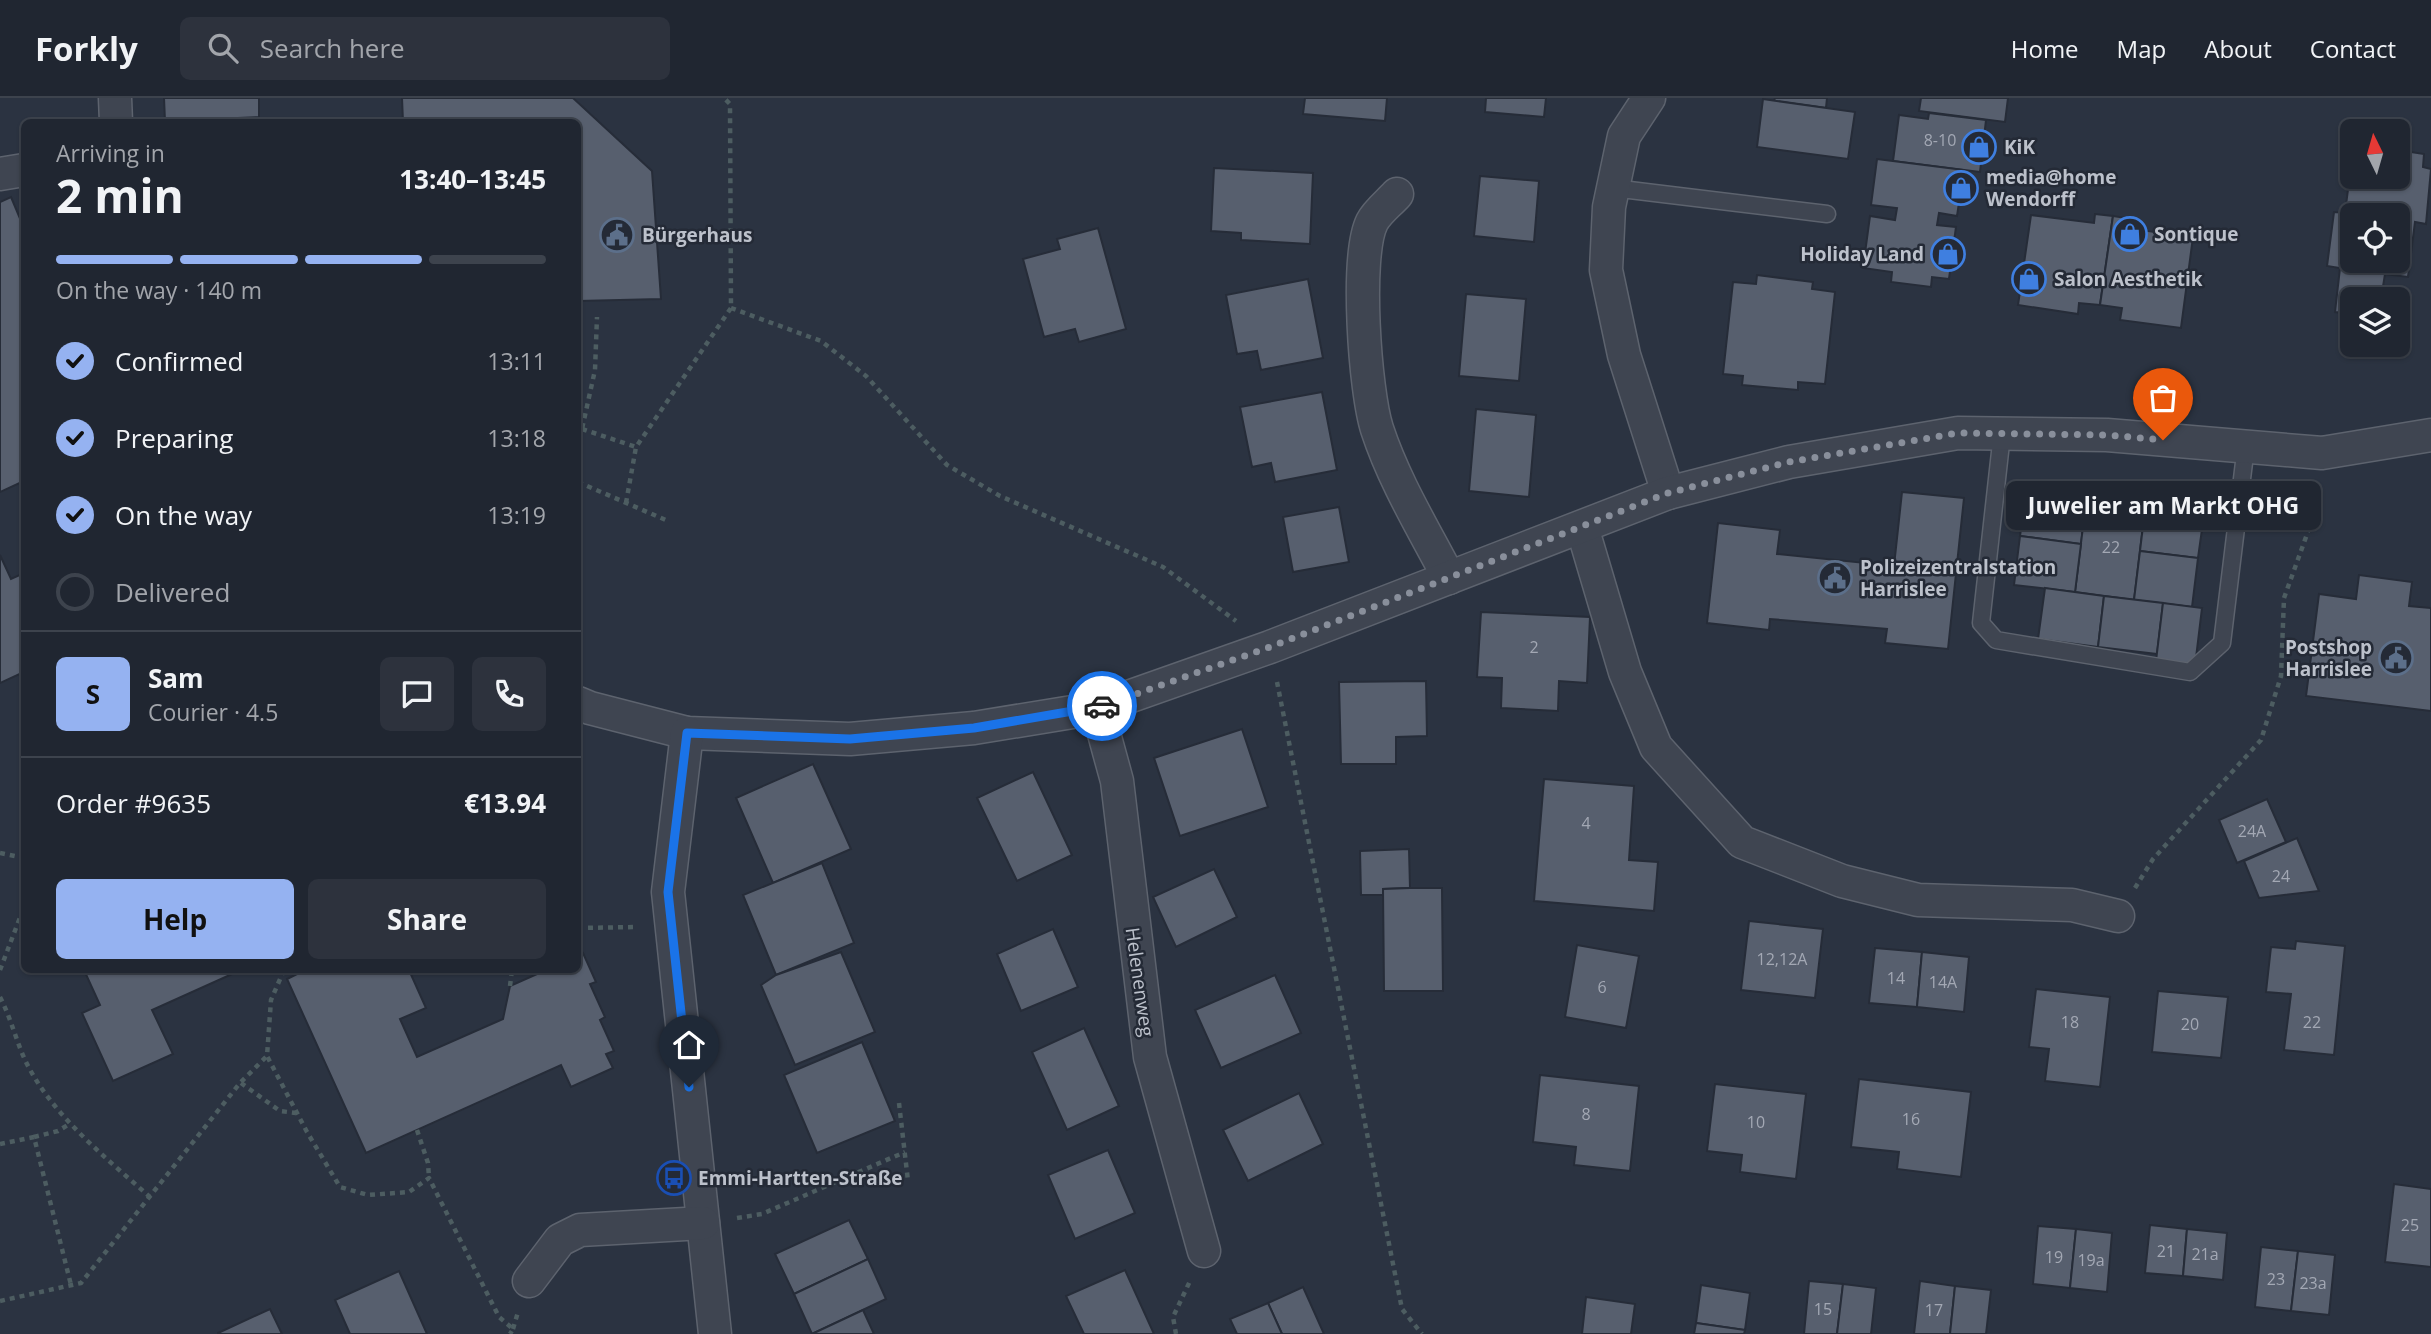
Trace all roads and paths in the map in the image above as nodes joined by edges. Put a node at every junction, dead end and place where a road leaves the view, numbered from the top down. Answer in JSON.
{"nodes":[{"id":1,"x":115,"y":98,"type":"edge"},
{"id":2,"x":724,"y":98,"type":"edge"},
{"id":3,"x":1649,"y":98,"type":"edge"},
{"id":4,"x":116,"y":119,"type":"edge"},
{"id":5,"x":21,"y":170,"type":"edge"},
{"id":6,"x":0,"y":174,"type":"edge"},
{"id":7,"x":1613,"y":188,"type":"junction"},
{"id":8,"x":1397,"y":194,"type":"dead end"},
{"id":9,"x":1827,"y":214,"type":"dead end"},
{"id":10,"x":731,"y":308,"type":"junction"},
{"id":11,"x":597,"y":317,"type":"dead end"},
{"id":12,"x":582,"y":429,"type":"joint"},
{"id":13,"x":2002,"y":434,"type":"junction"},
{"id":14,"x":2431,"y":435,"type":"edge"},
{"id":15,"x":2246,"y":446,"type":"junction"},
{"id":16,"x":636,"y":447,"type":"junction"},
{"id":17,"x":2322,"y":453,"type":"junction"},
{"id":18,"x":581,"y":483,"type":"edge"},
{"id":19,"x":1668,"y":493,"type":"junction"},
{"id":20,"x":626,"y":503,"type":"junction"},
{"id":21,"x":668,"y":521,"type":"dead end"},
{"id":22,"x":1582,"y":527,"type":"junction"},
{"id":23,"x":1449,"y":578,"type":"junction"},
{"id":24,"x":1270,"y":647,"type":"junction"},
{"id":25,"x":581,"y":704,"type":"edge"},
{"id":26,"x":1097,"y":708,"type":"junction"},
{"id":27,"x":687,"y":733,"type":"junction"},
{"id":28,"x":0,"y":853,"type":"edge"},
{"id":29,"x":21,"y":857,"type":"edge"},
{"id":30,"x":21,"y":915,"type":"edge"},
{"id":31,"x":2118,"y":916,"type":"joint"},
{"id":32,"x":672,"y":924,"type":"junction"},
{"id":33,"x":581,"y":928,"type":"edge"},
{"id":34,"x":0,"y":970,"type":"edge"},
{"id":35,"x":283,"y":973,"type":"edge"},
{"id":36,"x":512,"y":973,"type":"edge"},
{"id":37,"x":510,"y":986,"type":"dead end"},
{"id":38,"x":0,"y":997,"type":"edge"},
{"id":39,"x":267,"y":1056,"type":"junction"},
{"id":40,"x":240,"y":1083,"type":"junction"},
{"id":41,"x":899,"y":1103,"type":"dead end"},
{"id":42,"x":297,"y":1113,"type":"junction"},
{"id":43,"x":71,"y":1123,"type":"junction"},
{"id":44,"x":416,"y":1130,"type":"dead end"},
{"id":45,"x":34,"y":1137,"type":"junction"},
{"id":46,"x":0,"y":1144,"type":"edge"},
{"id":47,"x":905,"y":1152,"type":"junction"},
{"id":48,"x":429,"y":1178,"type":"junction"},
{"id":49,"x":908,"y":1181,"type":"dead end"},
{"id":50,"x":150,"y":1196,"type":"junction"},
{"id":51,"x":704,"y":1223,"type":"junction"},
{"id":52,"x":1204,"y":1251,"type":"joint"},
{"id":53,"x":528,"y":1281,"type":"dead end"},
{"id":54,"x":71,"y":1285,"type":"junction"},
{"id":55,"x":0,"y":1301,"type":"edge"},
{"id":56,"x":510,"y":1334,"type":"edge"},
{"id":57,"x":715,"y":1334,"type":"edge"},
{"id":58,"x":1176,"y":1334,"type":"edge"},
{"id":59,"x":1422,"y":1334,"type":"edge"}],
"edges":[{"from":1,"to":4,"type":"street"},
{"from":2,"to":10,"type":"path"},
{"from":3,"to":7,"type":"street"},
{"from":5,"to":6,"type":"street"},
{"from":7,"to":9,"type":"lane"},
{"from":7,"to":19,"type":"street"},
{"from":8,"to":23,"type":"street"},
{"from":10,"to":16,"type":"path"},
{"from":10,"to":24,"type":"path"},
{"from":11,"to":12,"type":"path"},
{"from":12,"to":16,"type":"path"},
{"from":13,"to":15,"type":"street"},
{"from":13,"to":15,"type":"lane"},
{"from":13,"to":19,"type":"street"},
{"from":14,"to":17,"type":"street"},
{"from":15,"to":17,"type":"street"},
{"from":16,"to":20,"type":"path"},
{"from":17,"to":31,"type":"path"},
{"from":18,"to":20,"type":"path"},
{"from":19,"to":22,"type":"street"},
{"from":20,"to":21,"type":"path"},
{"from":22,"to":23,"type":"street"},
{"from":22,"to":31,"type":"street"},
{"from":23,"to":24,"type":"street"},
{"from":24,"to":26,"type":"street"},
{"from":24,"to":59,"type":"path"},
{"from":25,"to":27,"type":"street"},
{"from":26,"to":27,"type":"street"},
{"from":26,"to":52,"type":"street","name":"Helenenweg"},
{"from":27,"to":32,"type":"street"},
{"from":28,"to":29,"type":"path"},
{"from":30,"to":34,"type":"path"},
{"from":32,"to":33,"type":"path"},
{"from":32,"to":51,"type":"street"},
{"from":35,"to":39,"type":"path"},
{"from":36,"to":37,"type":"path"},
{"from":38,"to":43,"type":"path"},
{"from":39,"to":40,"type":"path"},
{"from":39,"to":42,"type":"path"},
{"from":40,"to":42,"type":"path"},
{"from":40,"to":50,"type":"path"},
{"from":41,"to":47,"type":"path"},
{"from":42,"to":48,"type":"path"},
{"from":43,"to":45,"type":"path"},
{"from":43,"to":50,"type":"path"},
{"from":44,"to":48,"type":"path"},
{"from":45,"to":46,"type":"path"},
{"from":45,"to":54,"type":"path"},
{"from":47,"to":49,"type":"path"},
{"from":47,"to":51,"type":"path"},
{"from":48,"to":56,"type":"path"},
{"from":50,"to":54,"type":"path"},
{"from":51,"to":53,"type":"street"},
{"from":51,"to":57,"type":"street"},
{"from":52,"to":58,"type":"path"},
{"from":54,"to":55,"type":"path"}]}
